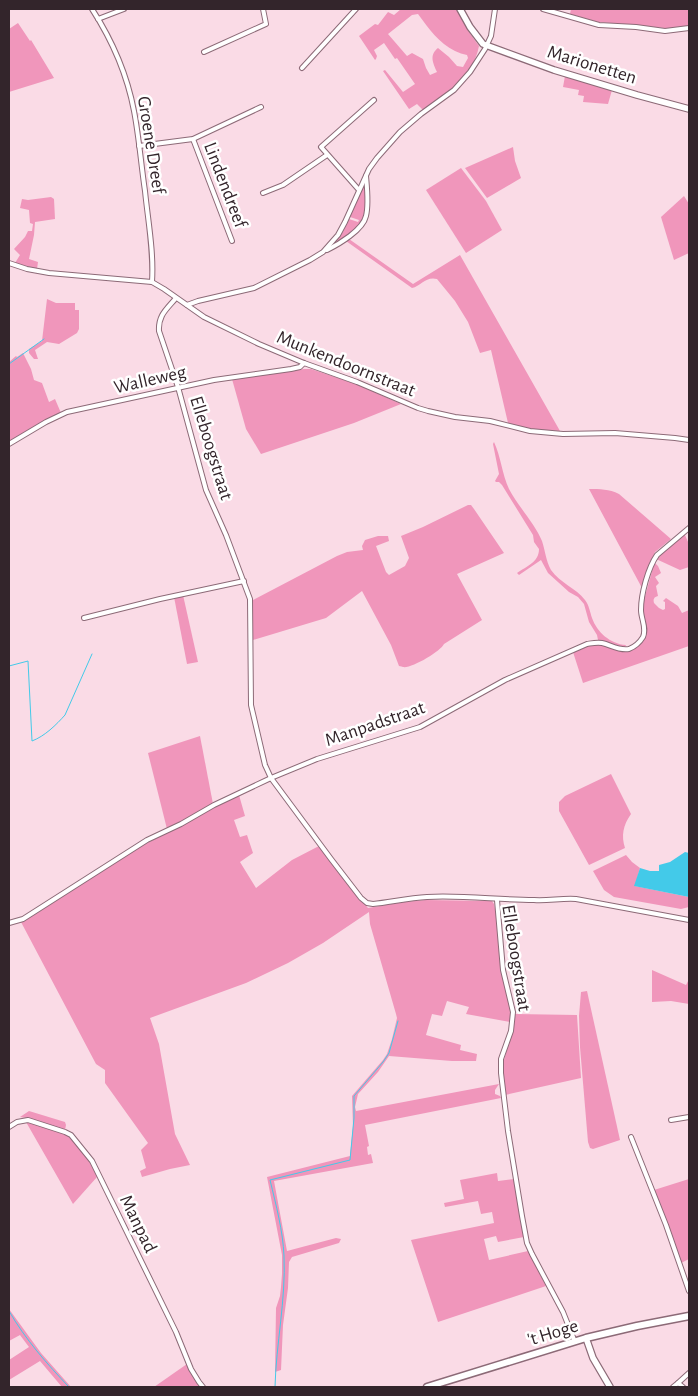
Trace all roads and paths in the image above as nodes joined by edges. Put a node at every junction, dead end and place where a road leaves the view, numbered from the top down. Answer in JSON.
{"nodes":[{"id":1,"x":92,"y":9,"type":"edge"},
{"id":2,"x":124,"y":9,"type":"edge"},
{"id":3,"x":262,"y":9,"type":"edge"},
{"id":4,"x":356,"y":9,"type":"edge"},
{"id":5,"x":460,"y":9,"type":"edge"},
{"id":6,"x":495,"y":9,"type":"edge"},
{"id":7,"x":543,"y":9,"type":"edge"},
{"id":8,"x":98,"y":19,"type":"junction"},
{"id":9,"x":689,"y":28,"type":"edge"},
{"id":10,"x":487,"y":45,"type":"junction"},
{"id":11,"x":204,"y":52,"type":"dead end"},
{"id":12,"x":302,"y":68,"type":"dead end"},
{"id":13,"x":374,"y":100,"type":"dead end"},
{"id":14,"x":261,"y":106,"type":"dead end"},
{"id":15,"x":689,"y":109,"type":"edge"},
{"id":16,"x":193,"y":139,"type":"junction"},
{"id":17,"x":139,"y":146,"type":"junction"},
{"id":18,"x":327,"y":155,"type":"junction"},
{"id":19,"x":366,"y":175,"type":"junction"},
{"id":20,"x":359,"y":190,"type":"junction"},
{"id":21,"x":263,"y":193,"type":"dead end"},
{"id":22,"x":232,"y":242,"type":"dead end"},
{"id":23,"x":323,"y":252,"type":"junction"},
{"id":24,"x":9,"y":262,"type":"edge"},
{"id":25,"x":152,"y":282,"type":"junction"},
{"id":26,"x":176,"y":298,"type":"junction"},
{"id":27,"x":187,"y":305,"type":"junction"},
{"id":28,"x":304,"y":362,"type":"junction"},
{"id":29,"x":178,"y":387,"type":"junction"},
{"id":30,"x":689,"y":440,"type":"edge"},
{"id":31,"x":9,"y":444,"type":"edge"},
{"id":32,"x":689,"y":528,"type":"edge"},
{"id":33,"x":244,"y":581,"type":"junction"},
{"id":34,"x":84,"y":618,"type":"dead end"},
{"id":35,"x":271,"y":778,"type":"junction"},
{"id":36,"x":497,"y":900,"type":"junction"},
{"id":37,"x":689,"y":920,"type":"edge"},
{"id":38,"x":9,"y":923,"type":"edge"},
{"id":39,"x":689,"y":1117,"type":"edge"},
{"id":40,"x":672,"y":1120,"type":"dead end"},
{"id":41,"x":9,"y":1126,"type":"edge"},
{"id":42,"x":631,"y":1137,"type":"dead end"},
{"id":43,"x":689,"y":1291,"type":"edge"},
{"id":44,"x":689,"y":1316,"type":"edge"},
{"id":45,"x":586,"y":1338,"type":"junction"},
{"id":46,"x":575,"y":1342,"type":"junction"},
{"id":47,"x":689,"y":1373,"type":"edge"},
{"id":48,"x":678,"y":1383,"type":"junction"},
{"id":49,"x":204,"y":1387,"type":"edge"},
{"id":50,"x":426,"y":1387,"type":"edge"},
{"id":51,"x":610,"y":1387,"type":"edge"},
{"id":52,"x":673,"y":1387,"type":"edge"},
{"id":53,"x":683,"y":1387,"type":"edge"}],
"edges":[{"from":1,"to":8,"type":"street","name":"Groene Dreef"},
{"from":2,"to":8,"type":"street"},
{"from":3,"to":11,"type":"street"},
{"from":4,"to":12,"type":"street"},
{"from":5,"to":10,"type":"street"},
{"from":6,"to":10,"type":"street"},
{"from":7,"to":9,"type":"street"},
{"from":8,"to":17,"type":"street","name":"Groene Dreef"},
{"from":10,"to":15,"type":"street","name":"Marionetten"},
{"from":10,"to":19,"type":"street"},
{"from":13,"to":18,"type":"street"},
{"from":14,"to":16,"type":"street","name":"Lindendreef"},
{"from":16,"to":17,"type":"street","name":"Lindendreef"},
{"from":16,"to":22,"type":"street","name":"Lindendreef"},
{"from":17,"to":25,"type":"street","name":"Groene Dreef"},
{"from":18,"to":20,"type":"street"},
{"from":18,"to":21,"type":"street"},
{"from":19,"to":20,"type":"street"},
{"from":19,"to":23,"type":"street"},
{"from":20,"to":23,"type":"street"},
{"from":23,"to":27,"type":"street"},
{"from":24,"to":25,"type":"street","name":"Munkendoornstraat"},
{"from":25,"to":26,"type":"street","name":"Munkendoornstraat"},
{"from":26,"to":27,"type":"street","name":"Munkendoornstraat"},
{"from":26,"to":29,"type":"street","name":"Elleboogstraat"},
{"from":27,"to":28,"type":"street","name":"Munkendoornstraat"},
{"from":28,"to":29,"type":"street","name":"Walleweg"},
{"from":28,"to":30,"type":"street","name":"Munkendoornstraat"},
{"from":29,"to":31,"type":"street","name":"Walleweg"},
{"from":29,"to":33,"type":"street","name":"Elleboogstraat"},
{"from":32,"to":35,"type":"street","name":"Manpadstraat"},
{"from":33,"to":34,"type":"street"},
{"from":33,"to":35,"type":"street","name":"Elleboogstraat"},
{"from":35,"to":36,"type":"street","name":"Elleboogstraat"},
{"from":35,"to":38,"type":"street","name":"Manpadstraat"},
{"from":36,"to":37,"type":"street"},
{"from":36,"to":46,"type":"street","name":"Elleboogstraat"},
{"from":39,"to":40,"type":"street"},
{"from":41,"to":49,"type":"street","name":"Manpad"},
{"from":42,"to":43,"type":"street"},
{"from":44,"to":45,"type":"main road","name":"'t Hoge"},
{"from":45,"to":46,"type":"main road","name":"'t Hoge"},
{"from":45,"to":51,"type":"street"},
{"from":46,"to":50,"type":"main road","name":"'t Hoge"},
{"from":47,"to":48,"type":"street"},
{"from":48,"to":52,"type":"street"},
{"from":48,"to":53,"type":"street"}]}
